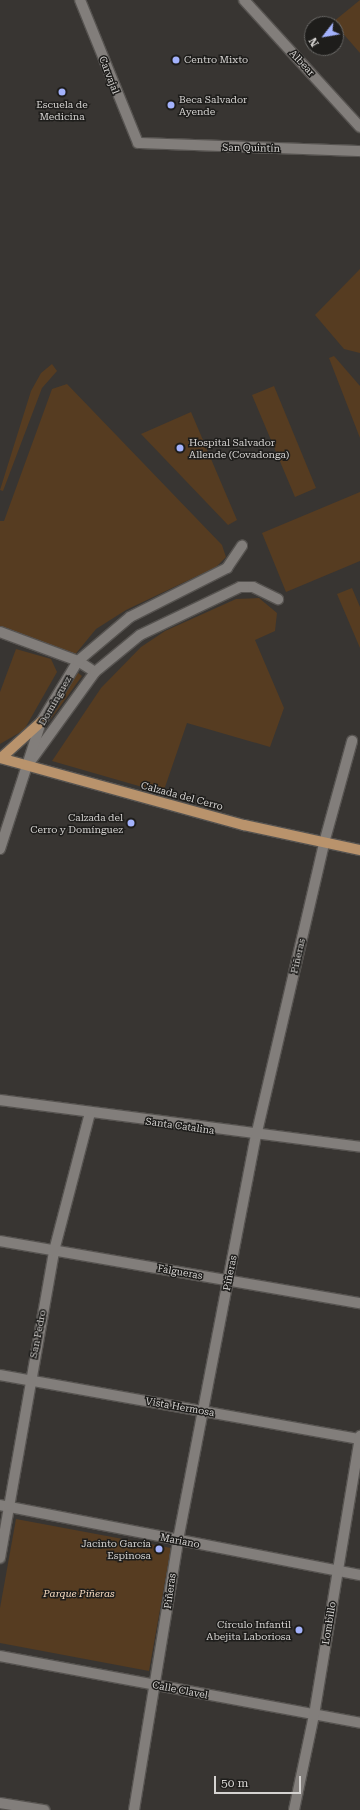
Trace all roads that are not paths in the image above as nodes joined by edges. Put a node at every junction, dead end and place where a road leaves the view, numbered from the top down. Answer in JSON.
{"nodes":[{"id":1,"x":80,"y":0,"type":"edge"},
{"id":2,"x":244,"y":0,"type":"edge"},
{"id":3,"x":360,"y":126,"type":"edge"},
{"id":4,"x":142,"y":145,"type":"joint"},
{"id":5,"x":360,"y":151,"type":"edge"},
{"id":6,"x":242,"y":546,"type":"dead end"},
{"id":7,"x":278,"y":599,"type":"dead end"},
{"id":8,"x":0,"y":632,"type":"edge"},
{"id":9,"x":78,"y":661,"type":"junction"},
{"id":10,"x":95,"y":672,"type":"junction"},
{"id":11,"x":41,"y":722,"type":"junction"},
{"id":12,"x":352,"y":741,"type":"dead end"},
{"id":13,"x":0,"y":758,"type":"edge"},
{"id":14,"x":28,"y":766,"type":"junction"},
{"id":15,"x":324,"y":843,"type":"junction"},
{"id":16,"x":0,"y":849,"type":"edge"},
{"id":17,"x":360,"y":850,"type":"edge"},
{"id":18,"x":0,"y":1100,"type":"edge"},
{"id":19,"x":90,"y":1113,"type":"junction"},
{"id":20,"x":256,"y":1136,"type":"junction"},
{"id":21,"x":360,"y":1147,"type":"edge"},
{"id":22,"x":0,"y":1241,"type":"edge"},
{"id":23,"x":54,"y":1250,"type":"junction"},
{"id":24,"x":228,"y":1281,"type":"junction"},
{"id":25,"x":360,"y":1303,"type":"edge"},
{"id":26,"x":0,"y":1375,"type":"edge"},
{"id":27,"x":30,"y":1380,"type":"junction"},
{"id":28,"x":201,"y":1411,"type":"junction"},
{"id":29,"x":360,"y":1438,"type":"edge"},
{"id":30,"x":4,"y":1506,"type":"edge"},
{"id":31,"x":178,"y":1540,"type":"junction"},
{"id":32,"x":0,"y":1558,"type":"edge"},
{"id":33,"x":338,"y":1571,"type":"junction"},
{"id":34,"x":360,"y":1575,"type":"edge"},
{"id":35,"x":0,"y":1656,"type":"edge"},
{"id":36,"x":157,"y":1686,"type":"junction"},
{"id":37,"x":314,"y":1715,"type":"junction"},
{"id":38,"x":360,"y":1723,"type":"edge"},
{"id":39,"x":0,"y":1803,"type":"edge"},
{"id":40,"x":44,"y":1810,"type":"edge"},
{"id":41,"x":134,"y":1810,"type":"edge"},
{"id":42,"x":294,"y":1810,"type":"edge"}],
"edges":[{"from":1,"to":4,"type":"street","name":"Carvajal"},
{"from":2,"to":3,"type":"street","name":"Albear"},
{"from":4,"to":5,"type":"street","name":"San Quintín"},
{"from":6,"to":9,"type":"street","name":"Domínguez"},
{"from":7,"to":10,"type":"street","name":"Domínguez"},
{"from":8,"to":9,"type":"street"},
{"from":9,"to":10,"type":"street"},
{"from":9,"to":11,"type":"street","name":"Domínguez"},
{"from":10,"to":14,"type":"street","name":"Domínguez"},
{"from":11,"to":13,"type":"main road"},
{"from":11,"to":14,"type":"street","name":"Domínguez"},
{"from":12,"to":15,"type":"street","name":"Piñeras"},
{"from":13,"to":14,"type":"main road","name":"Calzada del Cerro"},
{"from":14,"to":15,"type":"main road","name":"Calzada del Cerro"},
{"from":14,"to":16,"type":"street","name":"Domínguez"},
{"from":15,"to":17,"type":"main road","name":"Calzada del Cerro"},
{"from":15,"to":20,"type":"street","name":"Piñeras"},
{"from":18,"to":19,"type":"street","name":"Santa Catalina"},
{"from":19,"to":20,"type":"street","name":"Santa Catalina"},
{"from":19,"to":23,"type":"street","name":"San Pedro"},
{"from":20,"to":21,"type":"street","name":"Santa Catalina"},
{"from":20,"to":24,"type":"street","name":"Piñeras"},
{"from":22,"to":23,"type":"street","name":"Falgueras"},
{"from":23,"to":24,"type":"street","name":"Falgueras"},
{"from":23,"to":27,"type":"street","name":"San Pedro"},
{"from":24,"to":25,"type":"street","name":"Falgueras"},
{"from":24,"to":28,"type":"street","name":"Piñeras"},
{"from":26,"to":27,"type":"street","name":"Vista Hermosa"},
{"from":27,"to":28,"type":"street","name":"Vista Hermosa"},
{"from":27,"to":30,"type":"street","name":"San Pedro"},
{"from":28,"to":29,"type":"street","name":"Vista Hermosa"},
{"from":28,"to":31,"type":"street","name":"Piñeras"},
{"from":29,"to":33,"type":"street","name":"Lombillo"},
{"from":30,"to":31,"type":"street","name":"Mariano"},
{"from":30,"to":32,"type":"street","name":"San Pedro"},
{"from":31,"to":33,"type":"street","name":"Mariano"},
{"from":31,"to":36,"type":"street","name":"Piñeras"},
{"from":33,"to":34,"type":"street","name":"Mariano"},
{"from":33,"to":37,"type":"street","name":"Lombillo"},
{"from":35,"to":36,"type":"street","name":"Calle Clavel"},
{"from":36,"to":37,"type":"street","name":"Calle Clavel"},
{"from":36,"to":41,"type":"street","name":"Piñeras"},
{"from":37,"to":38,"type":"street","name":"Calle Clavel"},
{"from":37,"to":42,"type":"street","name":"Lombillo"},
{"from":39,"to":40,"type":"street"}]}
